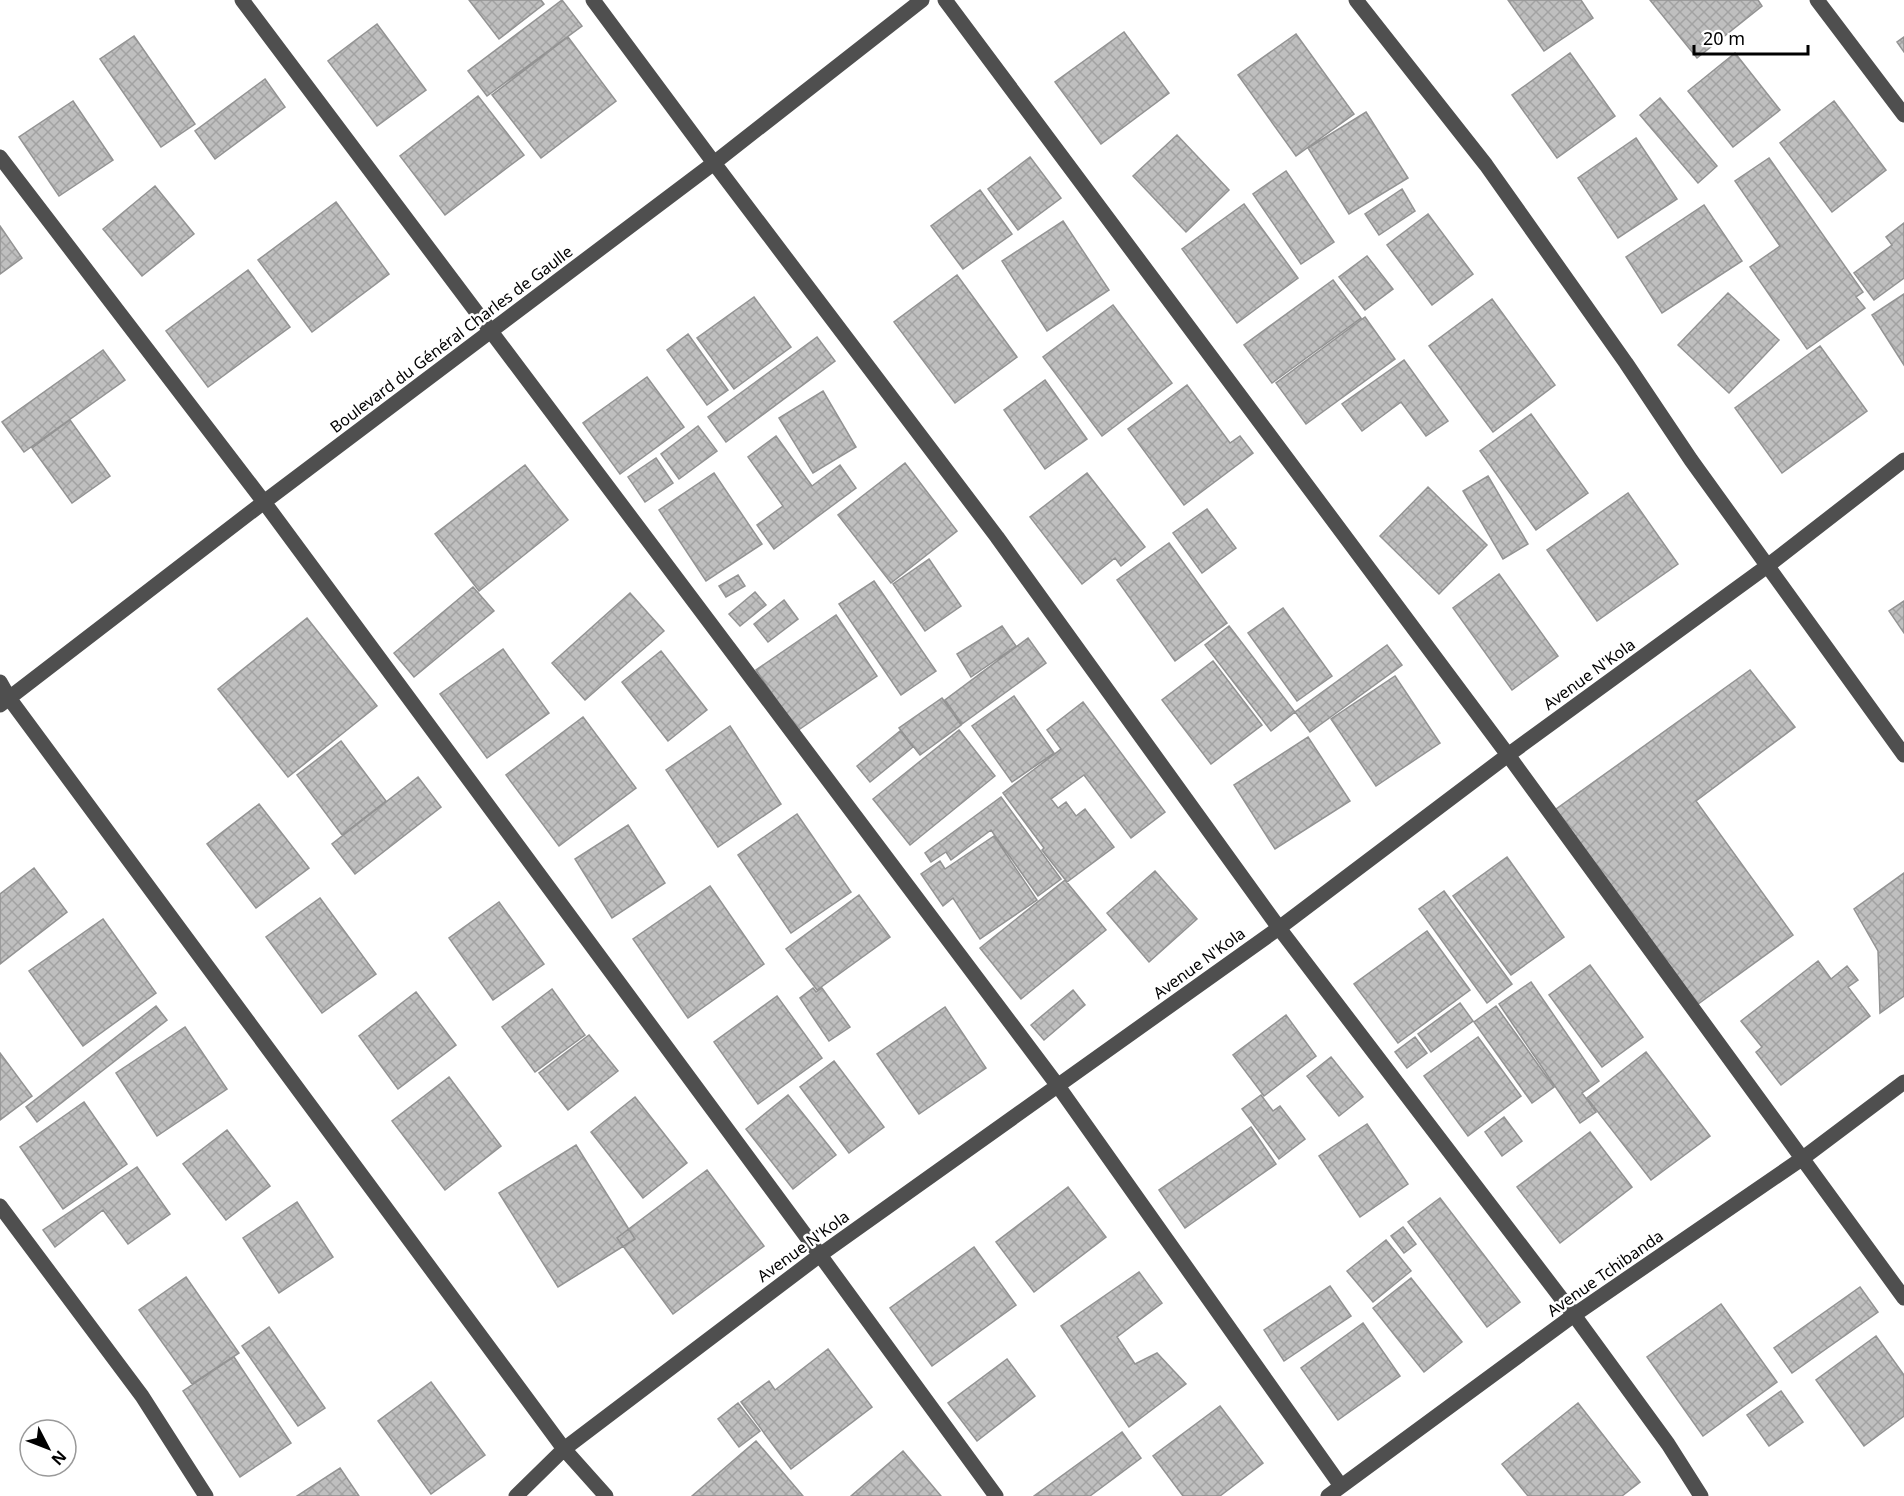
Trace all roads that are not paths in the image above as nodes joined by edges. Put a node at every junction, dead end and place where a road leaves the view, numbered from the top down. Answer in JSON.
{"nodes":[{"id":1,"x":242,"y":0,"type":"edge"},
{"id":2,"x":593,"y":0,"type":"edge"},
{"id":3,"x":922,"y":0,"type":"edge"},
{"id":4,"x":945,"y":0,"type":"edge"},
{"id":5,"x":1356,"y":0,"type":"edge"},
{"id":6,"x":1817,"y":0,"type":"edge"},
{"id":7,"x":1904,"y":115,"type":"edge"},
{"id":8,"x":0,"y":157,"type":"edge"},
{"id":9,"x":714,"y":163,"type":"junction"},
{"id":10,"x":491,"y":332,"type":"junction"},
{"id":11,"x":1904,"y":460,"type":"edge"},
{"id":12,"x":264,"y":502,"type":"junction"},
{"id":13,"x":1766,"y":567,"type":"junction"},
{"id":14,"x":0,"y":682,"type":"edge"},
{"id":15,"x":4,"y":702,"type":"edge"},
{"id":16,"x":1508,"y":755,"type":"junction"},
{"id":17,"x":1904,"y":755,"type":"edge"},
{"id":18,"x":1279,"y":928,"type":"junction"},
{"id":19,"x":1904,"y":1082,"type":"edge"},
{"id":20,"x":1058,"y":1086,"type":"junction"},
{"id":21,"x":1803,"y":1158,"type":"junction"},
{"id":22,"x":0,"y":1206,"type":"edge"},
{"id":23,"x":820,"y":1255,"type":"junction"},
{"id":24,"x":1904,"y":1298,"type":"edge"},
{"id":25,"x":1574,"y":1315,"type":"junction"},
{"id":26,"x":564,"y":1449,"type":"junction"},
{"id":27,"x":1341,"y":1486,"type":"junction"},
{"id":28,"x":206,"y":1496,"type":"edge"},
{"id":29,"x":516,"y":1496,"type":"edge"},
{"id":30,"x":606,"y":1496,"type":"edge"},
{"id":31,"x":996,"y":1496,"type":"edge"},
{"id":32,"x":1328,"y":1496,"type":"edge"},
{"id":33,"x":1701,"y":1496,"type":"edge"}],
"edges":[{"from":1,"to":10,"type":"street"},
{"from":2,"to":9,"type":"street"},
{"from":3,"to":9,"type":"street","name":"Boulevard du Général Charles de Gaulle"},
{"from":4,"to":16,"type":"street"},
{"from":5,"to":13,"type":"street"},
{"from":6,"to":7,"type":"street"},
{"from":8,"to":12,"type":"street"},
{"from":9,"to":10,"type":"street","name":"Boulevard du Général Charles de Gaulle"},
{"from":9,"to":18,"type":"street"},
{"from":10,"to":12,"type":"street","name":"Boulevard du Général Charles de Gaulle"},
{"from":10,"to":20,"type":"street"},
{"from":11,"to":13,"type":"street","name":"Avenue N'Kola"},
{"from":12,"to":15,"type":"street","name":"Boulevard du Général Charles de Gaulle"},
{"from":12,"to":23,"type":"street"},
{"from":13,"to":16,"type":"street","name":"Avenue N'Kola"},
{"from":13,"to":17,"type":"street"},
{"from":14,"to":15,"type":"street"},
{"from":15,"to":26,"type":"street"},
{"from":16,"to":18,"type":"street","name":"Avenue N'Kola"},
{"from":16,"to":21,"type":"street"},
{"from":18,"to":20,"type":"street","name":"Avenue N'Kola"},
{"from":18,"to":25,"type":"street"},
{"from":19,"to":21,"type":"street","name":"Avenue Tchibanda"},
{"from":20,"to":23,"type":"street","name":"Avenue N'Kola"},
{"from":20,"to":27,"type":"street"},
{"from":21,"to":24,"type":"street"},
{"from":21,"to":25,"type":"street","name":"Avenue Tchibanda"},
{"from":22,"to":28,"type":"street"},
{"from":23,"to":26,"type":"street","name":"Avenue N'Kola"},
{"from":23,"to":31,"type":"street"},
{"from":25,"to":27,"type":"street","name":"Avenue Tchibanda"},
{"from":25,"to":33,"type":"street"},
{"from":26,"to":29,"type":"street","name":"Avenue N'Kola"},
{"from":26,"to":30,"type":"street"},
{"from":27,"to":32,"type":"street","name":"Avenue Tchibanda"}]}
